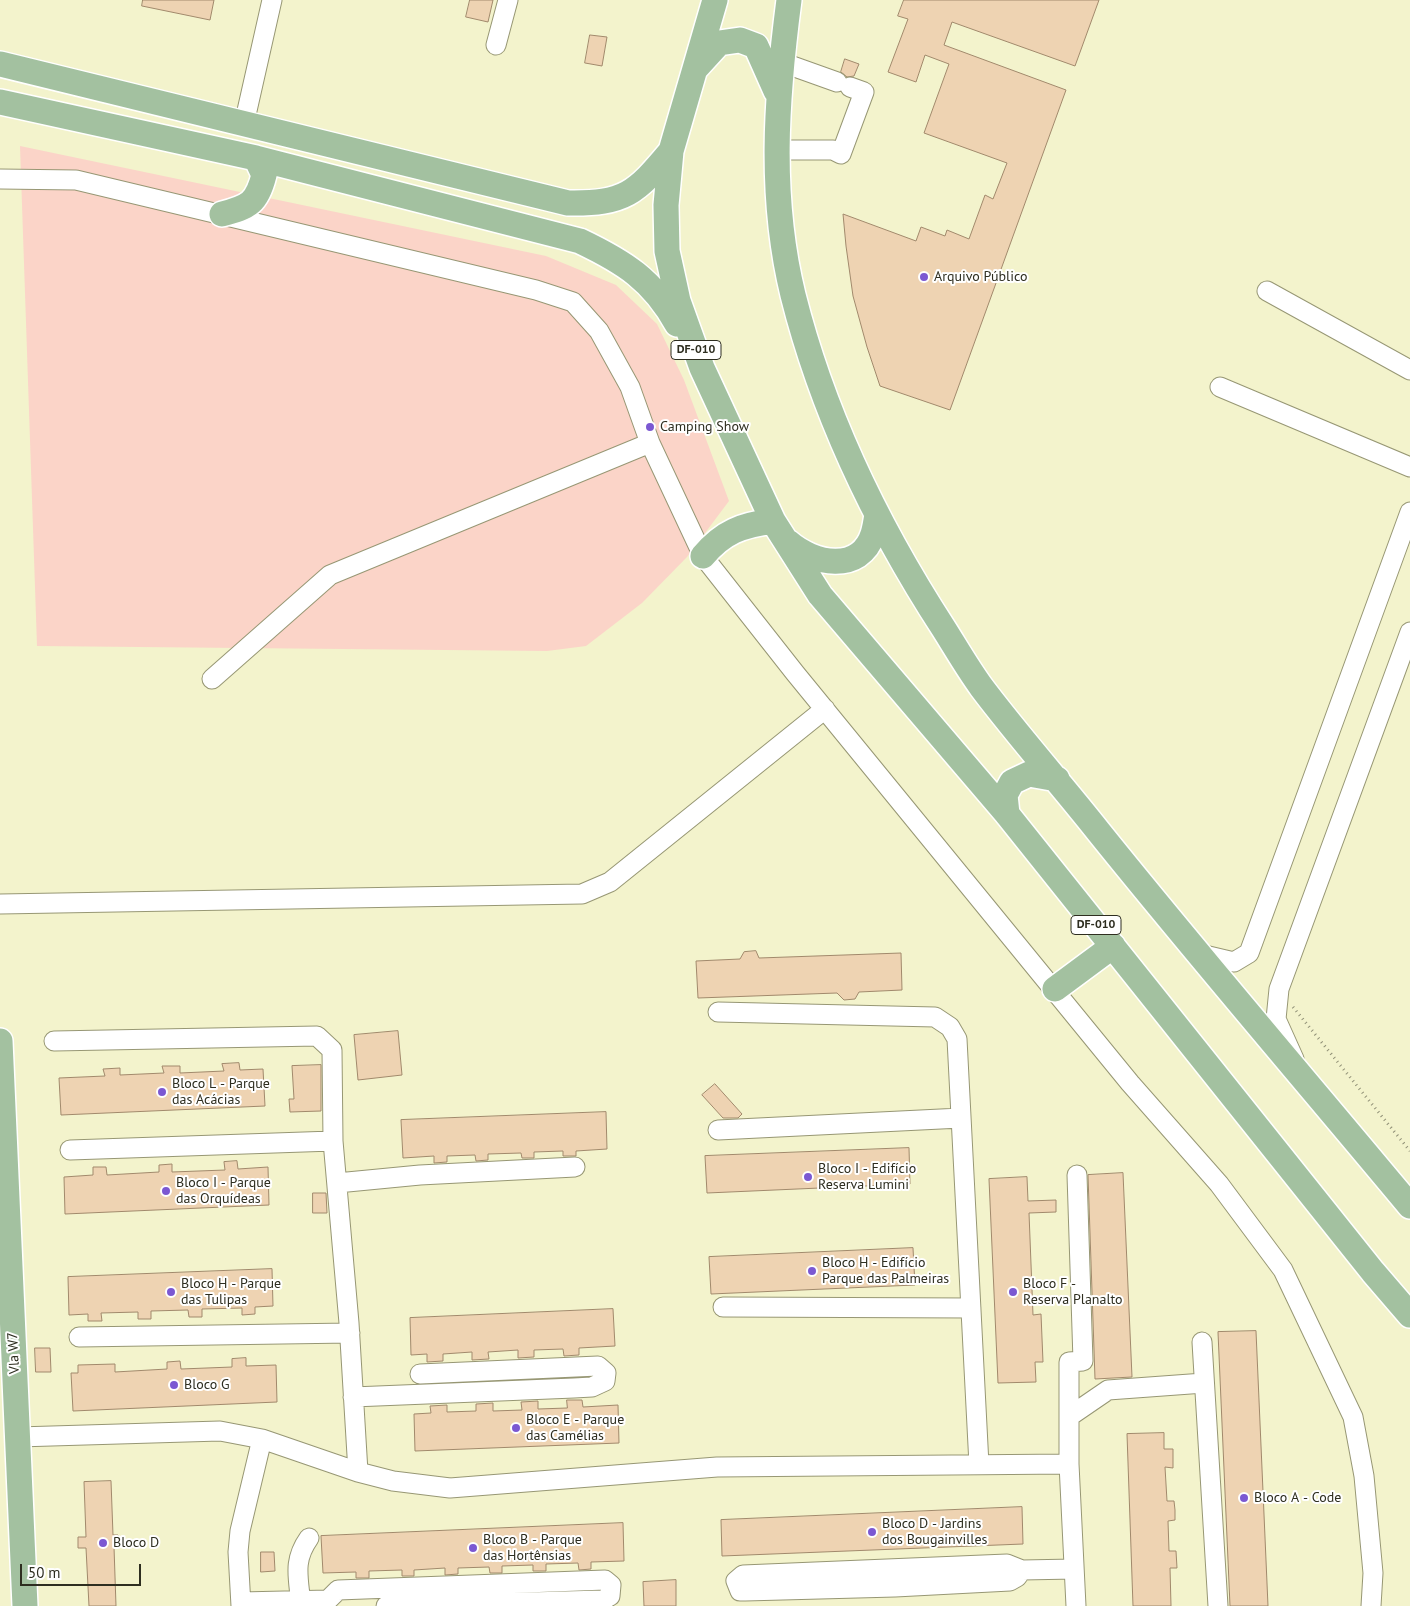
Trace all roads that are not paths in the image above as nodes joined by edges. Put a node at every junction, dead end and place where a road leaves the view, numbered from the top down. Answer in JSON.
{"nodes":[{"id":1,"x":272,"y":0,"type":"edge"},
{"id":2,"x":508,"y":0,"type":"edge"},
{"id":3,"x":715,"y":0,"type":"edge"},
{"id":4,"x":789,"y":0,"type":"edge"},
{"id":5,"x":496,"y":45,"type":"dead end"},
{"id":6,"x":780,"y":62,"type":"junction"},
{"id":7,"x":0,"y":64,"type":"edge"},
{"id":8,"x":694,"y":71,"type":"junction"},
{"id":9,"x":777,"y":96,"type":"junction"},
{"id":10,"x":0,"y":102,"type":"edge"},
{"id":11,"x":244,"y":124,"type":"junction"},
{"id":12,"x":776,"y":150,"type":"junction"},
{"id":13,"x":671,"y":151,"type":"junction"},
{"id":14,"x":256,"y":158,"type":"junction"},
{"id":15,"x":0,"y":179,"type":"edge"},
{"id":16,"x":222,"y":214,"type":"junction"},
{"id":17,"x":1267,"y":291,"type":"dead end"},
{"id":18,"x":702,"y":368,"type":"junction"},
{"id":19,"x":1410,"y":370,"type":"edge"},
{"id":20,"x":1220,"y":386,"type":"dead end"},
{"id":21,"x":650,"y":443,"type":"junction"},
{"id":22,"x":1410,"y":466,"type":"edge"},
{"id":23,"x":1410,"y":512,"type":"edge"},
{"id":24,"x":877,"y":514,"type":"junction"},
{"id":25,"x":777,"y":528,"type":"junction"},
{"id":26,"x":703,"y":556,"type":"junction"},
{"id":27,"x":1410,"y":632,"type":"edge"},
{"id":28,"x":212,"y":679,"type":"dead end"},
{"id":29,"x":825,"y":709,"type":"junction"},
{"id":30,"x":1057,"y":779,"type":"junction"},
{"id":31,"x":1007,"y":814,"type":"junction"},
{"id":32,"x":0,"y":904,"type":"edge"},
{"id":33,"x":1113,"y":946,"type":"junction"},
{"id":34,"x":1196,"y":953,"type":"junction"},
{"id":35,"x":1055,"y":990,"type":"junction"},
{"id":36,"x":718,"y":1012,"type":"dead end"},
{"id":37,"x":0,"y":1041,"type":"edge"},
{"id":38,"x":54,"y":1041,"type":"dead end"},
{"id":39,"x":1300,"y":1074,"type":"junction"},
{"id":40,"x":961,"y":1118,"type":"junction"},
{"id":41,"x":718,"y":1130,"type":"dead end"},
{"id":42,"x":333,"y":1141,"type":"junction"},
{"id":43,"x":70,"y":1150,"type":"dead end"},
{"id":44,"x":575,"y":1167,"type":"dead end"},
{"id":45,"x":1077,"y":1175,"type":"dead end"},
{"id":46,"x":337,"y":1183,"type":"junction"},
{"id":47,"x":1410,"y":1206,"type":"edge"},
{"id":48,"x":1373,"y":1272,"type":"junction"},
{"id":49,"x":723,"y":1307,"type":"dead end"},
{"id":50,"x":971,"y":1308,"type":"junction"},
{"id":51,"x":1410,"y":1315,"type":"edge"},
{"id":52,"x":1410,"y":1330,"type":"edge"},
{"id":53,"x":350,"y":1333,"type":"junction"},
{"id":54,"x":79,"y":1337,"type":"dead end"},
{"id":55,"x":1202,"y":1342,"type":"dead end"},
{"id":56,"x":420,"y":1374,"type":"dead end"},
{"id":57,"x":1204,"y":1383,"type":"junction"},
{"id":58,"x":353,"y":1398,"type":"junction"},
{"id":59,"x":1070,"y":1416,"type":"junction"},
{"id":60,"x":18,"y":1437,"type":"junction"},
{"id":61,"x":262,"y":1439,"type":"junction"},
{"id":62,"x":1069,"y":1464,"type":"junction"},
{"id":63,"x":979,"y":1465,"type":"junction"},
{"id":64,"x":358,"y":1472,"type":"junction"},
{"id":65,"x":309,"y":1538,"type":"dead end"},
{"id":66,"x":1074,"y":1569,"type":"junction"},
{"id":67,"x":1022,"y":1570,"type":"junction"},
{"id":68,"x":332,"y":1603,"type":"edge"},
{"id":69,"x":241,"y":1604,"type":"edge"},
{"id":70,"x":301,"y":1604,"type":"edge"},
{"id":71,"x":25,"y":1606,"type":"edge"},
{"id":72,"x":386,"y":1606,"type":"edge"},
{"id":73,"x":1076,"y":1606,"type":"edge"},
{"id":74,"x":1218,"y":1606,"type":"edge"},
{"id":75,"x":1371,"y":1606,"type":"edge"}],
"edges":[{"from":1,"to":11,"type":"street"},
{"from":2,"to":5,"type":"street"},
{"from":3,"to":8,"type":"main road","number":"DF-010"},
{"from":4,"to":6,"type":"main road"},
{"from":6,"to":9,"type":"main road"},
{"from":6,"to":12,"type":"street"},
{"from":7,"to":11,"type":"main road"},
{"from":8,"to":9,"type":"main road"},
{"from":8,"to":13,"type":"main road","number":"DF-010"},
{"from":9,"to":12,"type":"main road"},
{"from":10,"to":14,"type":"main road"},
{"from":11,"to":13,"type":"main road"},
{"from":12,"to":24,"type":"main road"},
{"from":13,"to":18,"type":"main road","number":"DF-010"},
{"from":14,"to":16,"type":"main road"},
{"from":14,"to":18,"type":"main road"},
{"from":15,"to":16,"type":"street"},
{"from":16,"to":21,"type":"street"},
{"from":17,"to":19,"type":"street"},
{"from":18,"to":25,"type":"main road","number":"DF-010"},
{"from":20,"to":22,"type":"street"},
{"from":21,"to":26,"type":"street"},
{"from":21,"to":28,"type":"street"},
{"from":23,"to":34,"type":"street"},
{"from":24,"to":25,"type":"main road"},
{"from":24,"to":30,"type":"main road"},
{"from":25,"to":26,"type":"main road"},
{"from":25,"to":31,"type":"main road","number":"DF-010"},
{"from":26,"to":29,"type":"street"},
{"from":27,"to":39,"type":"street"},
{"from":29,"to":32,"type":"street"},
{"from":29,"to":35,"type":"street"},
{"from":30,"to":31,"type":"main road"},
{"from":30,"to":34,"type":"main road"},
{"from":31,"to":33,"type":"main road","number":"DF-010"},
{"from":33,"to":35,"type":"main road"},
{"from":33,"to":48,"type":"main road","number":"DF-010"},
{"from":34,"to":39,"type":"main road"},
{"from":35,"to":75,"type":"street"},
{"from":36,"to":40,"type":"street"},
{"from":37,"to":60,"type":"main road","name":"Vla W7"},
{"from":38,"to":42,"type":"street"},
{"from":39,"to":47,"type":"main road"},
{"from":40,"to":41,"type":"street"},
{"from":40,"to":50,"type":"street"},
{"from":42,"to":43,"type":"street"},
{"from":42,"to":46,"type":"street"},
{"from":44,"to":46,"type":"street"},
{"from":45,"to":59,"type":"street"},
{"from":46,"to":53,"type":"street"},
{"from":48,"to":51,"type":"main road","number":"DF-010"},
{"from":48,"to":52,"type":"street"},
{"from":49,"to":50,"type":"street"},
{"from":50,"to":63,"type":"street"},
{"from":53,"to":54,"type":"street"},
{"from":53,"to":58,"type":"street"},
{"from":55,"to":57,"type":"street"},
{"from":56,"to":58,"type":"street"},
{"from":57,"to":59,"type":"street"},
{"from":57,"to":74,"type":"street"},
{"from":58,"to":64,"type":"street"},
{"from":59,"to":62,"type":"street"},
{"from":60,"to":61,"type":"street"},
{"from":60,"to":71,"type":"main road","name":"Vla W7"},
{"from":61,"to":64,"type":"street"},
{"from":61,"to":69,"type":"street"},
{"from":62,"to":63,"type":"street"},
{"from":62,"to":66,"type":"street"},
{"from":63,"to":64,"type":"street"},
{"from":65,"to":70,"type":"street"},
{"from":66,"to":67,"type":"street"},
{"from":66,"to":73,"type":"street"},
{"from":67,"to":67,"type":"street"},
{"from":68,"to":70,"type":"street"},
{"from":68,"to":72,"type":"street"},
{"from":69,"to":70,"type":"street"}]}
